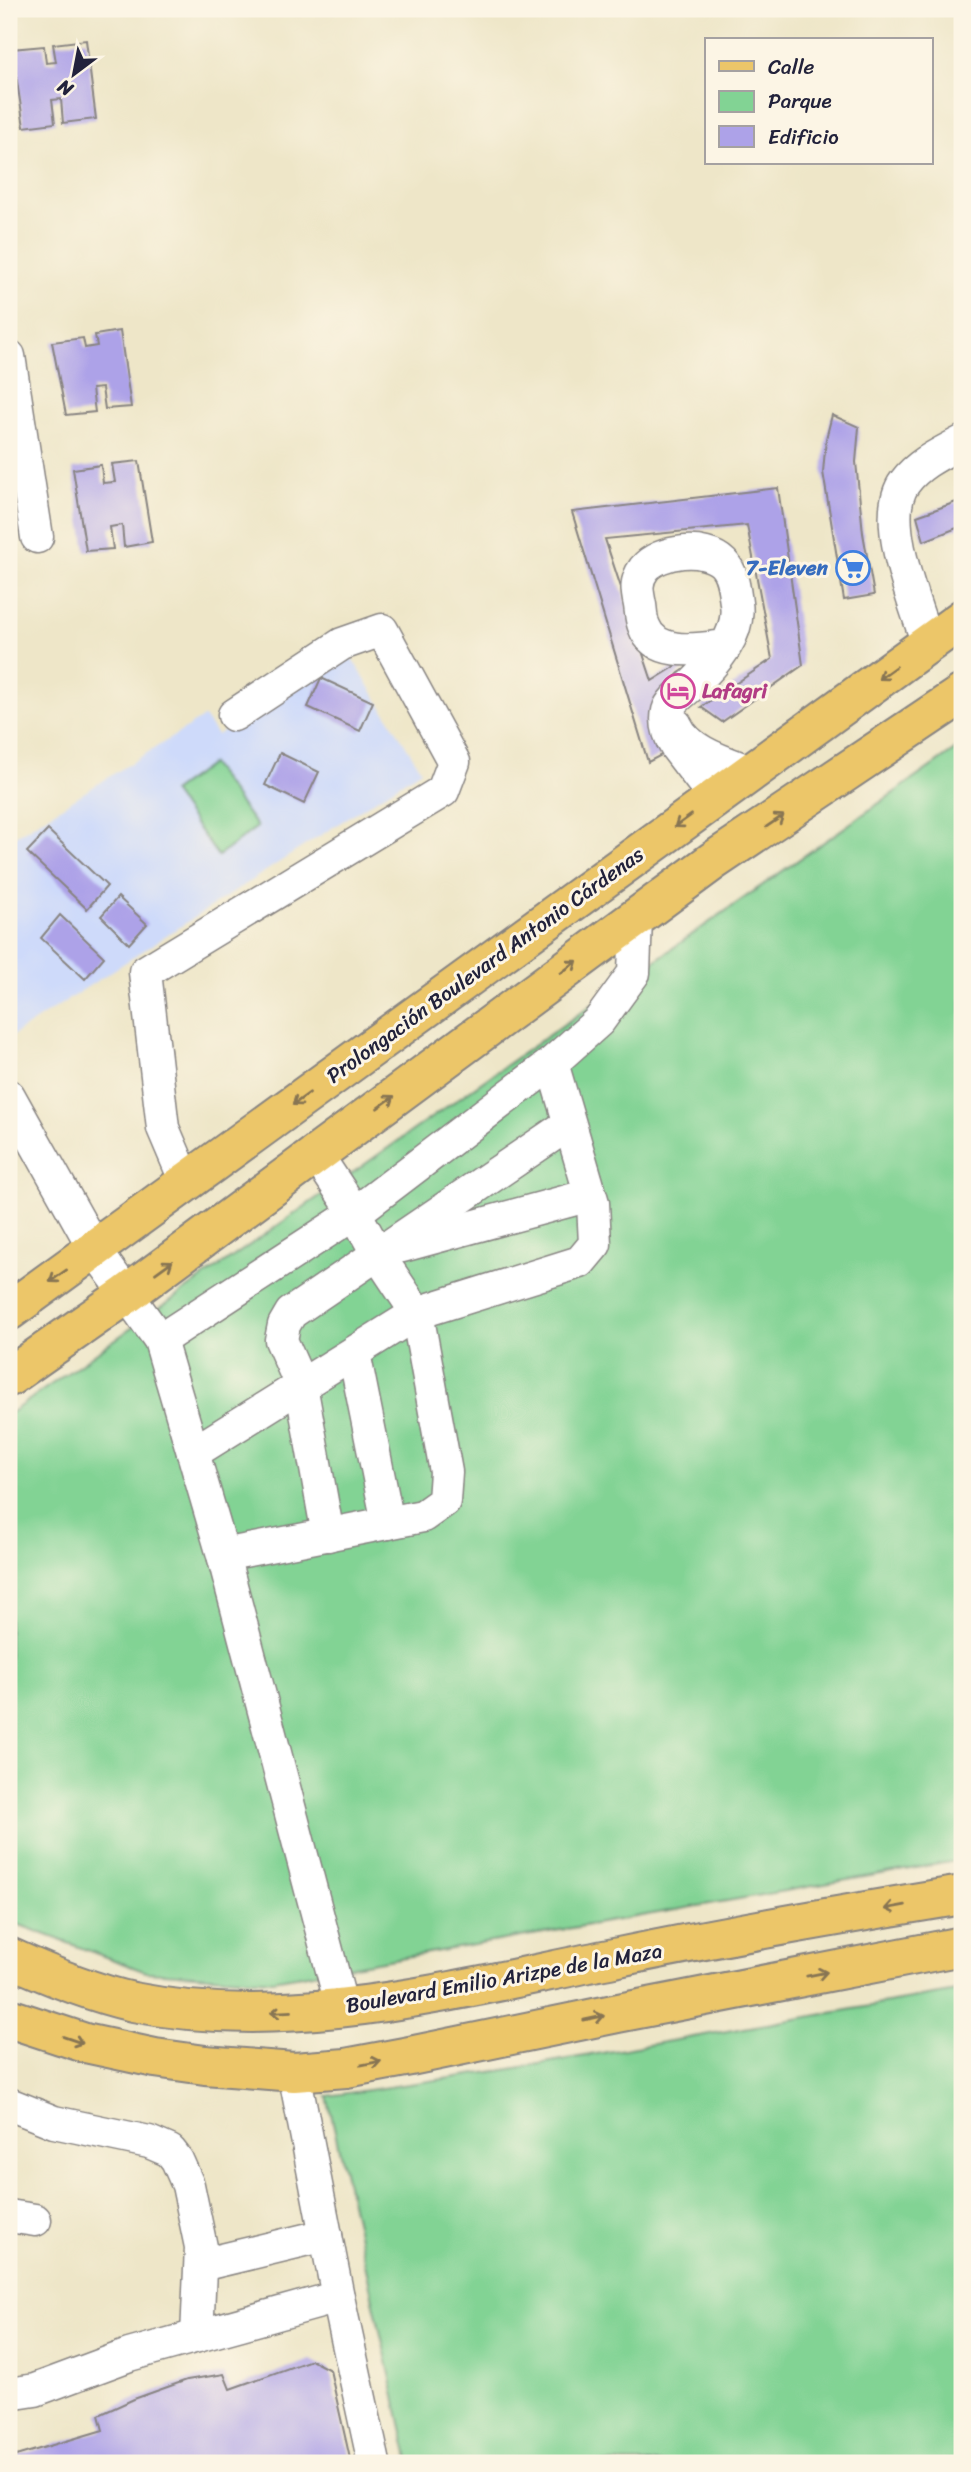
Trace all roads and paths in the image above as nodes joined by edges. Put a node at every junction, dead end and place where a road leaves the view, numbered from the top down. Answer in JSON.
{"nodes":[{"id":1,"x":9,"y":356,"type":"edge"},
{"id":2,"x":962,"y":442,"type":"edge"},
{"id":3,"x":37,"y":537,"type":"dead end"},
{"id":4,"x":962,"y":619,"type":"edge"},
{"id":5,"x":928,"y":644,"type":"junction"},
{"id":6,"x":725,"y":646,"type":"dead end"},
{"id":7,"x":962,"y":672,"type":"edge"},
{"id":8,"x":682,"y":694,"type":"junction"},
{"id":9,"x":962,"y":694,"type":"edge"},
{"id":10,"x":234,"y":715,"type":"dead end"},
{"id":11,"x":751,"y":772,"type":"junction"},
{"id":12,"x":814,"y":794,"type":"junction"},
{"id":13,"x":715,"y":798,"type":"junction"},
{"id":14,"x":636,"y":918,"type":"junction"},
{"id":15,"x":552,"y":1063,"type":"junction"},
{"id":16,"x":9,"y":1096,"type":"edge"},
{"id":17,"x":569,"y":1124,"type":"junction"},
{"id":18,"x":316,"y":1154,"type":"junction"},
{"id":19,"x":186,"y":1182,"type":"junction"},
{"id":20,"x":590,"y":1195,"type":"junction"},
{"id":21,"x":355,"y":1213,"type":"junction"},
{"id":22,"x":95,"y":1250,"type":"junction"},
{"id":23,"x":377,"y":1253,"type":"junction"},
{"id":24,"x":126,"y":1295,"type":"junction"},
{"id":25,"x":9,"y":1311,"type":"edge"},
{"id":26,"x":417,"y":1313,"type":"junction"},
{"id":27,"x":160,"y":1340,"type":"junction"},
{"id":28,"x":354,"y":1353,"type":"junction"},
{"id":29,"x":9,"y":1377,"type":"edge"},
{"id":30,"x":301,"y":1385,"type":"junction"},
{"id":31,"x":193,"y":1452,"type":"junction"},
{"id":32,"x":388,"y":1523,"type":"junction"},
{"id":33,"x":327,"y":1535,"type":"junction"},
{"id":34,"x":223,"y":1555,"type":"junction"},
{"id":35,"x":962,"y":1895,"type":"edge"},
{"id":36,"x":962,"y":1946,"type":"edge"},
{"id":37,"x":9,"y":1957,"type":"edge"},
{"id":38,"x":9,"y":1981,"type":"edge"},
{"id":39,"x":130,"y":2001,"type":"junction"},
{"id":40,"x":342,"y":2008,"type":"junction"},
{"id":41,"x":9,"y":2018,"type":"edge"},
{"id":42,"x":294,"y":2072,"type":"junction"},
{"id":43,"x":9,"y":2104,"type":"edge"},
{"id":44,"x":326,"y":2235,"type":"junction"},
{"id":45,"x":201,"y":2265,"type":"junction"},
{"id":46,"x":338,"y":2297,"type":"junction"},
{"id":47,"x":197,"y":2336,"type":"junction"},
{"id":48,"x":9,"y":2394,"type":"edge"},
{"id":49,"x":374,"y":2463,"type":"edge"}],
"edges":[{"from":1,"to":3,"type":"street"},
{"from":2,"to":5,"type":"street"},
{"from":4,"to":5,"type":"main road","name":"Prolongación Boulevard Antonio Cárdenas"},
{"from":5,"to":11,"type":"main road","name":"Prolongación Boulevard Antonio Cárdenas","one_way":true},
{"from":6,"to":8,"type":"street"},
{"from":7,"to":12,"type":"main road"},
{"from":8,"to":11,"type":"street"},
{"from":8,"to":13,"type":"street"},
{"from":9,"to":12,"type":"main road"},
{"from":10,"to":19,"type":"street"},
{"from":11,"to":13,"type":"main road","name":"Prolongación Boulevard Antonio Cárdenas"},
{"from":14,"to":12,"type":"main road","one_way":true},
{"from":13,"to":19,"type":"main road","name":"Prolongación Boulevard Antonio Cárdenas","one_way":true},
{"from":14,"to":15,"type":"street"},
{"from":18,"to":14,"type":"main road","one_way":true},
{"from":15,"to":17,"type":"street"},
{"from":15,"to":21,"type":"street"},
{"from":16,"to":22,"type":"street"},
{"from":17,"to":20,"type":"street"},
{"from":17,"to":23,"type":"street"},
{"from":18,"to":21,"type":"street"},
{"from":24,"to":18,"type":"main road","one_way":true},
{"from":19,"to":22,"type":"main road","name":"Prolongación Boulevard Antonio Cárdenas"},
{"from":20,"to":23,"type":"street"},
{"from":20,"to":26,"type":"street"},
{"from":21,"to":23,"type":"street"},
{"from":21,"to":27,"type":"street"},
{"from":22,"to":24,"type":"street"},
{"from":22,"to":25,"type":"main road","name":"Prolongación Boulevard Antonio Cárdenas","one_way":true},
{"from":23,"to":26,"type":"street"},
{"from":23,"to":30,"type":"street"},
{"from":24,"to":27,"type":"street"},
{"from":24,"to":29,"type":"main road"},
{"from":26,"to":28,"type":"street"},
{"from":26,"to":32,"type":"street"},
{"from":27,"to":31,"type":"street"},
{"from":28,"to":30,"type":"street"},
{"from":28,"to":32,"type":"street"},
{"from":30,"to":31,"type":"street"},
{"from":30,"to":33,"type":"street"},
{"from":31,"to":34,"type":"street"},
{"from":32,"to":33,"type":"street"},
{"from":33,"to":34,"type":"street"},
{"from":34,"to":40,"type":"street"},
{"from":35,"to":40,"type":"main road","name":"Boulevard Emilio Arizpe de la Maza","one_way":true},
{"from":42,"to":36,"type":"main road","one_way":true},
{"from":37,"to":39,"type":"main road","name":"Boulevard Emilio Arizpe de la Maza"},
{"from":38,"to":39,"type":"main road"},
{"from":40,"to":39,"type":"main road","name":"Boulevard Emilio Arizpe de la Maza","one_way":true},
{"from":40,"to":42,"type":"main road"},
{"from":41,"to":42,"type":"main road","one_way":true},
{"from":42,"to":44,"type":"street"},
{"from":43,"to":45,"type":"street"},
{"from":44,"to":45,"type":"street"},
{"from":44,"to":46,"type":"street"},
{"from":45,"to":47,"type":"street"},
{"from":46,"to":47,"type":"street"},
{"from":46,"to":49,"type":"street"},
{"from":47,"to":48,"type":"street"}]}
